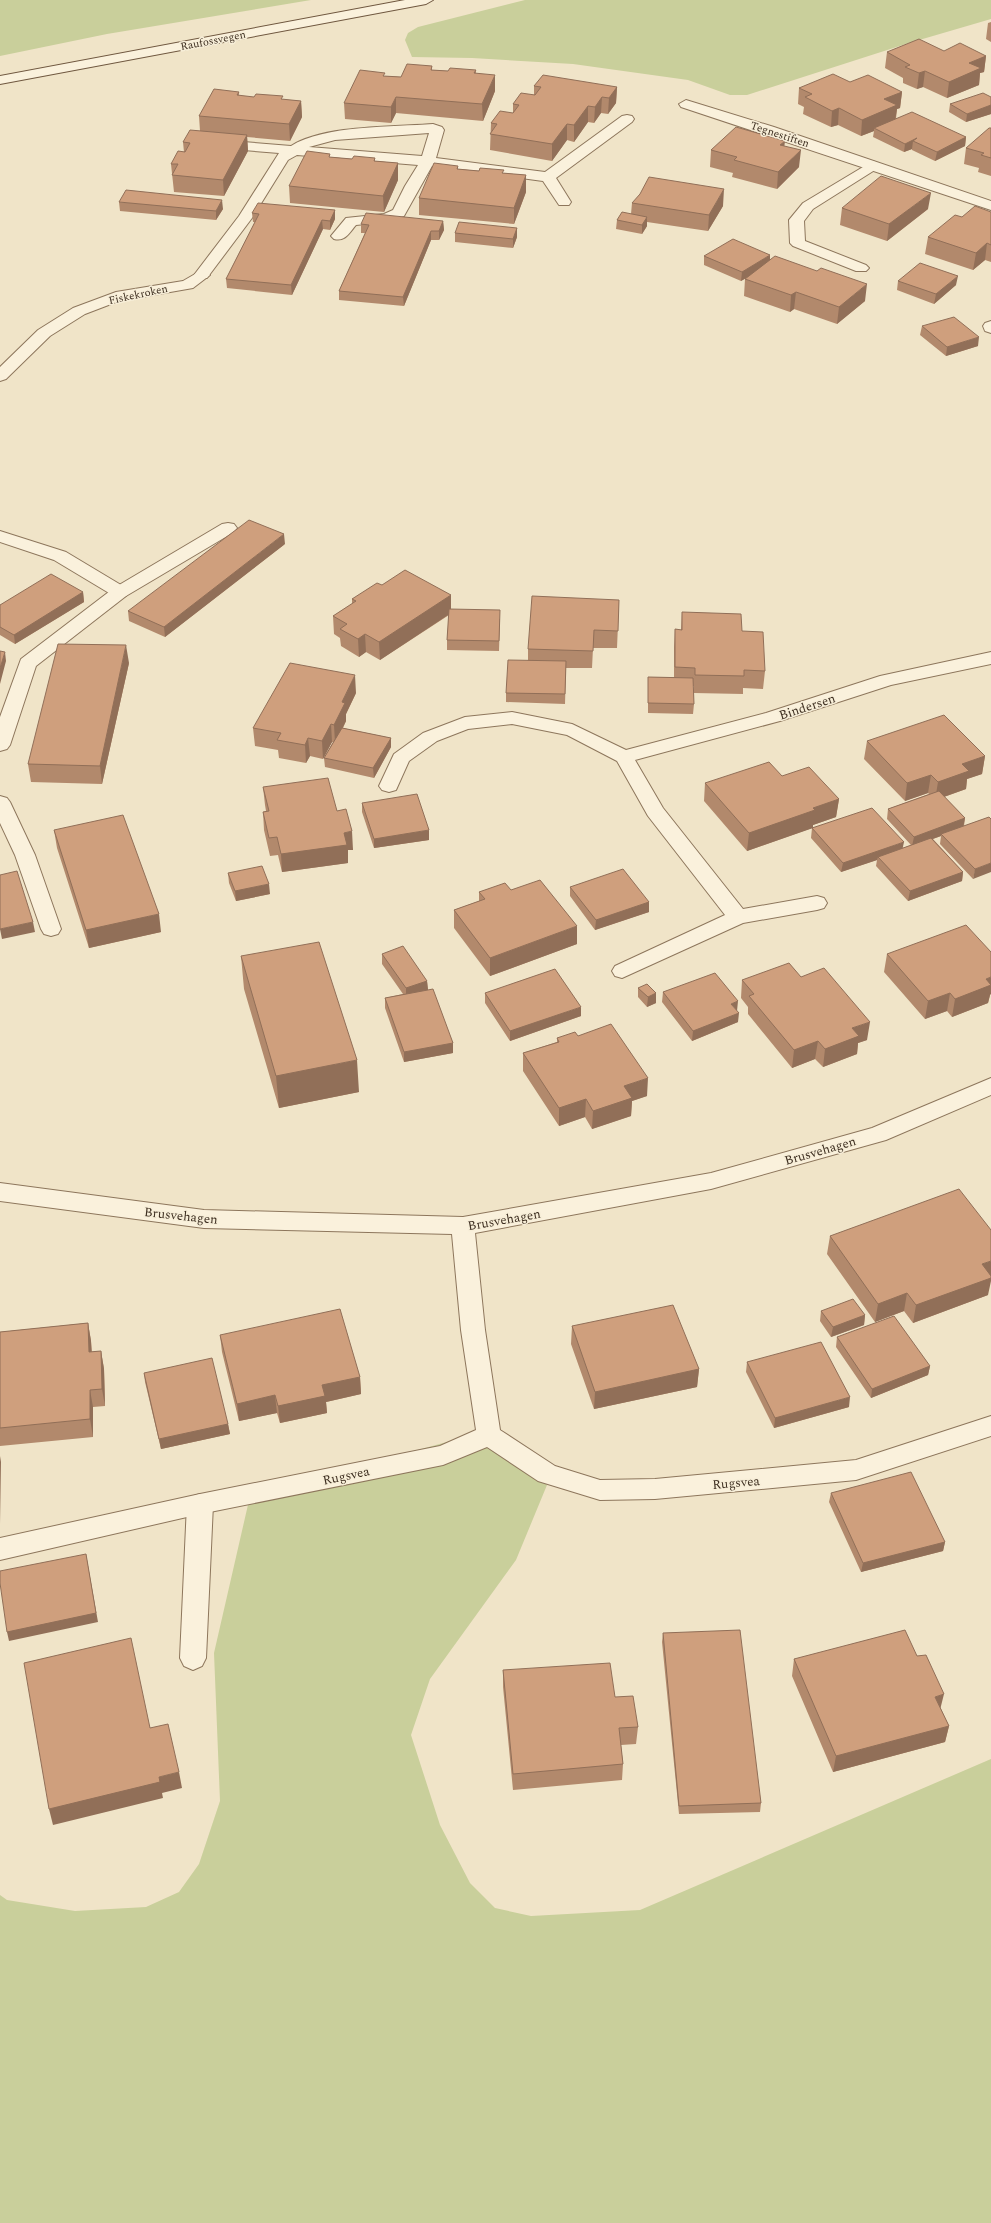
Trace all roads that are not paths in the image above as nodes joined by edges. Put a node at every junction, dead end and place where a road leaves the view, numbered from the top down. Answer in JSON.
{"nodes":[{"id":1,"x":426,"y":0,"type":"edge"},
{"id":2,"x":0,"y":80,"type":"edge"},
{"id":3,"x":686,"y":104,"type":"dead end"},
{"id":4,"x":627,"y":119,"type":"dead end"},
{"id":5,"x":204,"y":143,"type":"edge"},
{"id":6,"x":293,"y":151,"type":"junction"},
{"id":7,"x":428,"y":161,"type":"junction"},
{"id":8,"x":873,"y":165,"type":"junction"},
{"id":9,"x":548,"y":177,"type":"junction"},
{"id":10,"x":564,"y":202,"type":"dead end"},
{"id":11,"x":991,"y":206,"type":"edge"},
{"id":12,"x":339,"y":236,"type":"dead end"},
{"id":13,"x":861,"y":268,"type":"dead end"},
{"id":14,"x":0,"y":376,"type":"edge"},
{"id":15,"x":228,"y":528,"type":"dead end"},
{"id":16,"x":0,"y":536,"type":"edge"},
{"id":17,"x":120,"y":592,"type":"junction"},
{"id":18,"x":991,"y":658,"type":"edge"},
{"id":19,"x":0,"y":745,"type":"edge"},
{"id":20,"x":624,"y":757,"type":"junction"},
{"id":21,"x":389,"y":786,"type":"dead end"},
{"id":22,"x":0,"y":802,"type":"edge"},
{"id":23,"x":817,"y":903,"type":"dead end"},
{"id":24,"x":738,"y":917,"type":"junction"},
{"id":25,"x":51,"y":929,"type":"dead end"},
{"id":26,"x":622,"y":972,"type":"dead end"},
{"id":27,"x":991,"y":1086,"type":"edge"},
{"id":28,"x":0,"y":1192,"type":"edge"},
{"id":29,"x":463,"y":1226,"type":"junction"},
{"id":30,"x":991,"y":1426,"type":"edge"},
{"id":31,"x":489,"y":1435,"type":"junction"},
{"id":32,"x":200,"y":1504,"type":"junction"},
{"id":33,"x":0,"y":1549,"type":"edge"},
{"id":34,"x":193,"y":1658,"type":"dead end"}],
"edges":[{"from":1,"to":2,"type":"street","name":"Raufossvegen"},
{"from":3,"to":8,"type":"street","name":"Tegnestiften"},
{"from":4,"to":9,"type":"street"},
{"from":5,"to":6,"type":"street"},
{"from":6,"to":7,"type":"street"},
{"from":6,"to":7,"type":"street"},
{"from":6,"to":14,"type":"street","name":"Fiskekroken"},
{"from":7,"to":9,"type":"street"},
{"from":7,"to":12,"type":"street"},
{"from":8,"to":11,"type":"street","name":"Tegnestiften"},
{"from":8,"to":13,"type":"street"},
{"from":9,"to":10,"type":"street"},
{"from":15,"to":17,"type":"street"},
{"from":16,"to":17,"type":"street"},
{"from":17,"to":19,"type":"street"},
{"from":18,"to":20,"type":"street","name":"Bindersen"},
{"from":20,"to":21,"type":"street"},
{"from":20,"to":24,"type":"street"},
{"from":22,"to":25,"type":"street"},
{"from":23,"to":24,"type":"street"},
{"from":24,"to":26,"type":"street"},
{"from":27,"to":29,"type":"street","name":"Brusvehagen"},
{"from":28,"to":29,"type":"street","name":"Brusvehagen"},
{"from":29,"to":31,"type":"street"},
{"from":30,"to":31,"type":"street","name":"Rugsvea"},
{"from":31,"to":32,"type":"street","name":"Rugsvea"},
{"from":32,"to":33,"type":"street","name":"Rugsvea"},
{"from":32,"to":34,"type":"street"}]}
